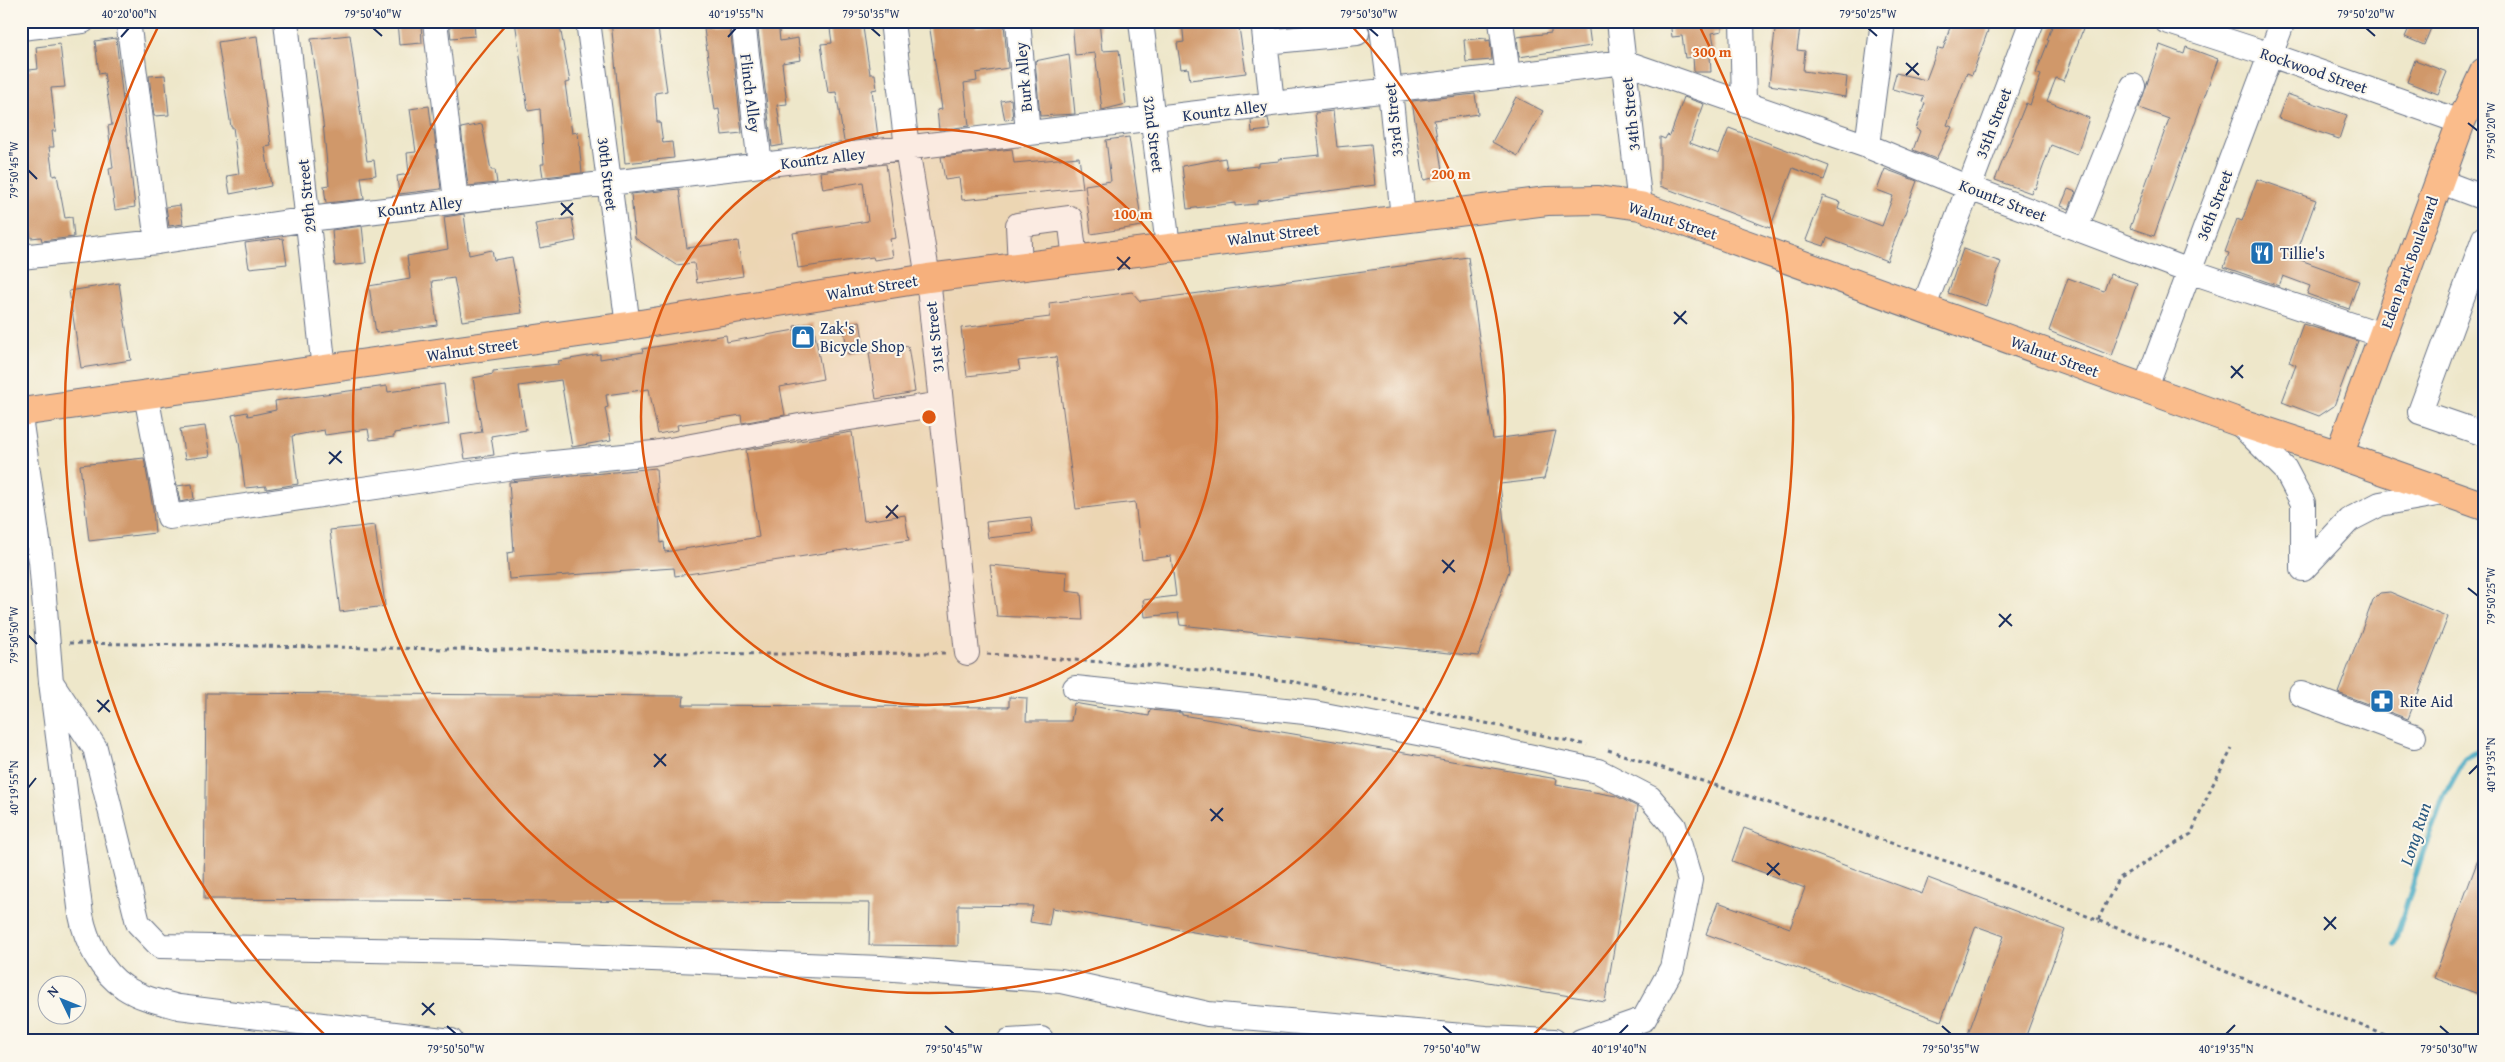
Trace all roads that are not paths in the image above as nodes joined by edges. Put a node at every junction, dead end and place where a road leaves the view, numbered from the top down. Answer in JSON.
{"nodes":[{"id":1,"x":83,"y":21,"type":"edge"},
{"id":2,"x":128,"y":21,"type":"edge"},
{"id":3,"x":286,"y":21,"type":"edge"},
{"id":4,"x":435,"y":21,"type":"edge"},
{"id":5,"x":588,"y":21,"type":"edge"},
{"id":6,"x":743,"y":21,"type":"edge"},
{"id":7,"x":892,"y":21,"type":"edge"},
{"id":8,"x":1018,"y":21,"type":"edge"},
{"id":9,"x":1141,"y":21,"type":"edge"},
{"id":10,"x":1381,"y":21,"type":"edge"},
{"id":11,"x":1501,"y":21,"type":"edge"},
{"id":12,"x":1619,"y":21,"type":"edge"},
{"id":13,"x":1742,"y":21,"type":"edge"},
{"id":14,"x":1883,"y":21,"type":"edge"},
{"id":15,"x":2032,"y":21,"type":"edge"},
{"id":16,"x":2166,"y":21,"type":"edge"},
{"id":17,"x":2284,"y":21,"type":"edge"},
{"id":18,"x":21,"y":28,"type":"edge"},
{"id":19,"x":1264,"y":32,"type":"edge"},
{"id":20,"x":1357,"y":33,"type":"dead end"},
{"id":21,"x":2271,"y":55,"type":"junction"},
{"id":22,"x":1624,"y":62,"type":"junction"},
{"id":23,"x":2484,"y":72,"type":"edge"},
{"id":24,"x":1508,"y":76,"type":"junction"},
{"id":25,"x":2133,"y":86,"type":"dead end"},
{"id":26,"x":1390,"y":90,"type":"junction"},
{"id":27,"x":1744,"y":102,"type":"junction"},
{"id":28,"x":1272,"y":104,"type":"junction"},
{"id":29,"x":1151,"y":118,"type":"junction"},
{"id":30,"x":2461,"y":122,"type":"junction"},
{"id":31,"x":1028,"y":133,"type":"junction"},
{"id":32,"x":1867,"y":146,"type":"junction"},
{"id":33,"x":907,"y":148,"type":"junction"},
{"id":34,"x":760,"y":165,"type":"junction"},
{"id":35,"x":2439,"y":182,"type":"junction"},
{"id":36,"x":610,"y":183,"type":"junction"},
{"id":37,"x":1967,"y":187,"type":"junction"},
{"id":38,"x":2484,"y":198,"type":"edge"},
{"id":39,"x":456,"y":201,"type":"junction"},
{"id":40,"x":1640,"y":206,"type":"junction"},
{"id":41,"x":1403,"y":218,"type":"junction"},
{"id":42,"x":309,"y":219,"type":"junction"},
{"id":43,"x":2076,"y":228,"type":"junction"},
{"id":44,"x":2484,"y":238,"type":"edge"},
{"id":45,"x":157,"y":242,"type":"junction"},
{"id":46,"x":1168,"y":247,"type":"junction"},
{"id":47,"x":21,"y":257,"type":"edge"},
{"id":48,"x":1075,"y":259,"type":"junction"},
{"id":49,"x":1020,"y":266,"type":"junction"},
{"id":50,"x":2189,"y":271,"type":"junction"},
{"id":51,"x":928,"y":278,"type":"junction"},
{"id":52,"x":1923,"y":309,"type":"junction"},
{"id":53,"x":628,"y":326,"type":"junction"},
{"id":54,"x":2382,"y":335,"type":"junction"},
{"id":55,"x":324,"y":370,"type":"junction"},
{"id":56,"x":2145,"y":389,"type":"junction"},
{"id":57,"x":146,"y":395,"type":"junction"},
{"id":58,"x":941,"y":404,"type":"junction"},
{"id":59,"x":21,"y":412,"type":"edge"},
{"id":60,"x":2238,"y":422,"type":"junction"},
{"id":61,"x":21,"y":424,"type":"edge"},
{"id":62,"x":2482,"y":429,"type":"edge"},
{"id":63,"x":2339,"y":455,"type":"junction"},
{"id":64,"x":2443,"y":493,"type":"junction"},
{"id":65,"x":2481,"y":503,"type":"edge"},
{"id":66,"x":967,"y":653,"type":"road end"},
{"id":67,"x":51,"y":682,"type":"junction"},
{"id":68,"x":1075,"y":688,"type":"dead end"},
{"id":69,"x":2300,"y":694,"type":"dead end"},
{"id":70,"x":2414,"y":736,"type":"dead end"},
{"id":71,"x":1042,"y":1039,"type":"dead end"},
{"id":72,"x":450,"y":1041,"type":"edge"},
{"id":73,"x":1009,"y":1041,"type":"edge"},
{"id":74,"x":1554,"y":1041,"type":"edge"},
{"id":75,"x":1580,"y":1041,"type":"edge"}],
"edges":[{"from":1,"to":18,"type":"street"},
{"from":2,"to":45,"type":"street"},
{"from":3,"to":42,"type":"street","name":"29th Street"},
{"from":4,"to":39,"type":"street"},
{"from":5,"to":36,"type":"street","name":"30th Street"},
{"from":6,"to":34,"type":"street","name":"Flinch Alley"},
{"from":7,"to":33,"type":"street","name":"31st Street"},
{"from":8,"to":31,"type":"street","name":"Burk Alley"},
{"from":9,"to":29,"type":"street","name":"32nd Street"},
{"from":10,"to":26,"type":"street","name":"33rd Street"},
{"from":11,"to":24,"type":"street"},
{"from":12,"to":22,"type":"street","name":"34th Street"},
{"from":13,"to":27,"type":"street"},
{"from":14,"to":32,"type":"street"},
{"from":15,"to":37,"type":"street","name":"35th Street"},
{"from":16,"to":21,"type":"street","name":"Rockwood Street"},
{"from":17,"to":21,"type":"street","name":"36th Street"},
{"from":19,"to":20,"type":"street"},
{"from":19,"to":28,"type":"street"},
{"from":21,"to":30,"type":"street","name":"Rockwood Street"},
{"from":21,"to":50,"type":"street","name":"36th Street"},
{"from":22,"to":24,"type":"street","name":"Kountz Alley"},
{"from":22,"to":27,"type":"street","name":"Kountz Street"},
{"from":22,"to":40,"type":"street","name":"34th Street"},
{"from":23,"to":30,"type":"main road","name":"Eden Park Boulevard"},
{"from":24,"to":26,"type":"street","name":"Kountz Alley"},
{"from":25,"to":43,"type":"street"},
{"from":26,"to":28,"type":"street","name":"Kountz Alley"},
{"from":26,"to":41,"type":"street","name":"33rd Street"},
{"from":27,"to":32,"type":"street","name":"Kountz Street"},
{"from":28,"to":29,"type":"street","name":"Kountz Alley"},
{"from":29,"to":31,"type":"street","name":"Kountz Alley"},
{"from":29,"to":46,"type":"street","name":"32nd Street"},
{"from":30,"to":35,"type":"main road","name":"Eden Park Boulevard"},
{"from":31,"to":33,"type":"street","name":"Kountz Alley"},
{"from":32,"to":37,"type":"street","name":"Kountz Street"},
{"from":33,"to":34,"type":"street","name":"Kountz Alley"},
{"from":33,"to":51,"type":"street","name":"31st Street"},
{"from":34,"to":36,"type":"street","name":"Kountz Alley"},
{"from":35,"to":38,"type":"street"},
{"from":35,"to":54,"type":"main road","name":"Eden Park Boulevard"},
{"from":36,"to":39,"type":"street","name":"Kountz Alley"},
{"from":36,"to":53,"type":"street","name":"30th Street"},
{"from":37,"to":43,"type":"street","name":"Kountz Street"},
{"from":37,"to":52,"type":"street","name":"35th Street"},
{"from":39,"to":42,"type":"street","name":"Kountz Alley"},
{"from":40,"to":41,"type":"main road","name":"Walnut Street"},
{"from":40,"to":52,"type":"main road","name":"Walnut Street"},
{"from":41,"to":46,"type":"main road","name":"Walnut Street"},
{"from":42,"to":45,"type":"street","name":"Kountz Alley"},
{"from":42,"to":55,"type":"street","name":"29th Street"},
{"from":43,"to":50,"type":"street","name":"Kountz Street"},
{"from":44,"to":62,"type":"street"},
{"from":45,"to":47,"type":"street","name":"Kountz Alley"},
{"from":46,"to":48,"type":"main road","name":"Walnut Street"},
{"from":48,"to":49,"type":"main road","name":"Walnut Street"},
{"from":48,"to":49,"type":"street"},
{"from":49,"to":51,"type":"main road","name":"Walnut Street"},
{"from":50,"to":54,"type":"street","name":"Kountz Street"},
{"from":50,"to":56,"type":"street","name":"36th Street"},
{"from":51,"to":53,"type":"main road","name":"Walnut Street"},
{"from":51,"to":58,"type":"street","name":"31st Street"},
{"from":52,"to":56,"type":"main road","name":"Walnut Street"},
{"from":53,"to":55,"type":"main road","name":"Walnut Street"},
{"from":54,"to":63,"type":"main road","name":"Eden Park Boulevard"},
{"from":55,"to":57,"type":"main road","name":"Walnut Street"},
{"from":56,"to":60,"type":"main road","name":"Walnut Street"},
{"from":57,"to":58,"type":"street"},
{"from":57,"to":59,"type":"main road","name":"Walnut Street"},
{"from":58,"to":66,"type":"street","name":"31st Street"},
{"from":60,"to":63,"type":"main road","name":"Walnut Street"},
{"from":60,"to":64,"type":"street"},
{"from":61,"to":67,"type":"street"},
{"from":63,"to":64,"type":"main road","name":"Walnut Street"},
{"from":64,"to":65,"type":"main road","name":"Walnut Street"},
{"from":67,"to":72,"type":"street"},
{"from":67,"to":74,"type":"street"},
{"from":68,"to":75,"type":"street"},
{"from":69,"to":70,"type":"street"},
{"from":71,"to":73,"type":"street"}]}
